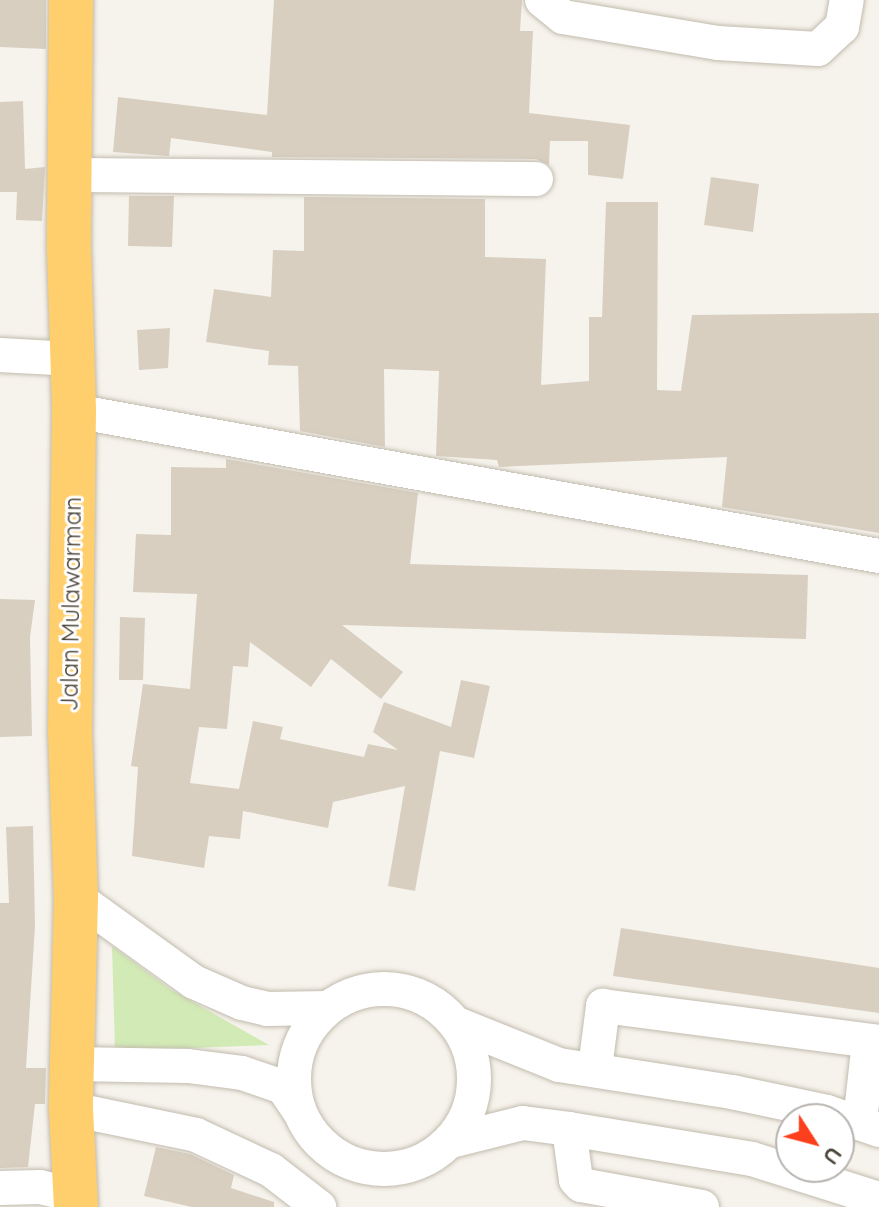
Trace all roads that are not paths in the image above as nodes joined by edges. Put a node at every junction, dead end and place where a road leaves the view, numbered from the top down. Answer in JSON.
{"nodes":[{"id":1,"x":71,"y":0,"type":"edge"},
{"id":2,"x":542,"y":0,"type":"edge"},
{"id":3,"x":847,"y":0,"type":"edge"},
{"id":4,"x":68,"y":175,"type":"junction"},
{"id":5,"x":536,"y":179,"type":"dead end"},
{"id":6,"x":0,"y":355,"type":"edge"},
{"id":7,"x":73,"y":359,"type":"junction"},
{"id":8,"x":74,"y":411,"type":"junction"},
{"id":9,"x":879,"y":556,"type":"edge"},
{"id":10,"x":76,"y":897,"type":"junction"},
{"id":11,"x":328,"y":1008,"type":"junction"},
{"id":12,"x":457,"y":1024,"type":"junction"},
{"id":13,"x":874,"y":1042,"type":"edge"},
{"id":14,"x":72,"y":1064,"type":"junction"},
{"id":15,"x":595,"y":1068,"type":"junction"},
{"id":16,"x":71,"y":1109,"type":"junction"},
{"id":17,"x":299,"y":1111,"type":"junction"},
{"id":18,"x":869,"y":1126,"type":"edge"},
{"id":19,"x":569,"y":1129,"type":"junction"},
{"id":20,"x":451,"y":1141,"type":"junction"},
{"id":21,"x":0,"y":1188,"type":"edge"},
{"id":22,"x":868,"y":1200,"type":"edge"},
{"id":23,"x":75,"y":1201,"type":"edge"},
{"id":24,"x":319,"y":1207,"type":"edge"},
{"id":25,"x":702,"y":1207,"type":"edge"}],
"edges":[{"from":1,"to":4,"type":"highway","name":"Jalan Mulawarman"},
{"from":2,"to":3,"type":"street"},
{"from":4,"to":5,"type":"street"},
{"from":4,"to":7,"type":"highway","name":"Jalan Mulawarman"},
{"from":6,"to":7,"type":"street"},
{"from":7,"to":8,"type":"highway","name":"Jalan Mulawarman"},
{"from":8,"to":9,"type":"street"},
{"from":8,"to":10,"type":"highway","name":"Jalan Mulawarman"},
{"from":10,"to":11,"type":"street"},
{"from":10,"to":14,"type":"highway","name":"Jalan Mulawarman"},
{"from":11,"to":12,"type":"street"},
{"from":11,"to":17,"type":"street"},
{"from":12,"to":15,"type":"street"},
{"from":12,"to":20,"type":"street"},
{"from":13,"to":15,"type":"street"},
{"from":13,"to":18,"type":"street"},
{"from":14,"to":16,"type":"highway","name":"Jalan Mulawarman"},
{"from":14,"to":17,"type":"street"},
{"from":15,"to":18,"type":"street"},
{"from":16,"to":23,"type":"highway","name":"Jalan Mulawarman"},
{"from":16,"to":24,"type":"street"},
{"from":17,"to":20,"type":"street"},
{"from":19,"to":20,"type":"street"},
{"from":19,"to":22,"type":"street"},
{"from":19,"to":25,"type":"street"},
{"from":21,"to":23,"type":"street"}]}
